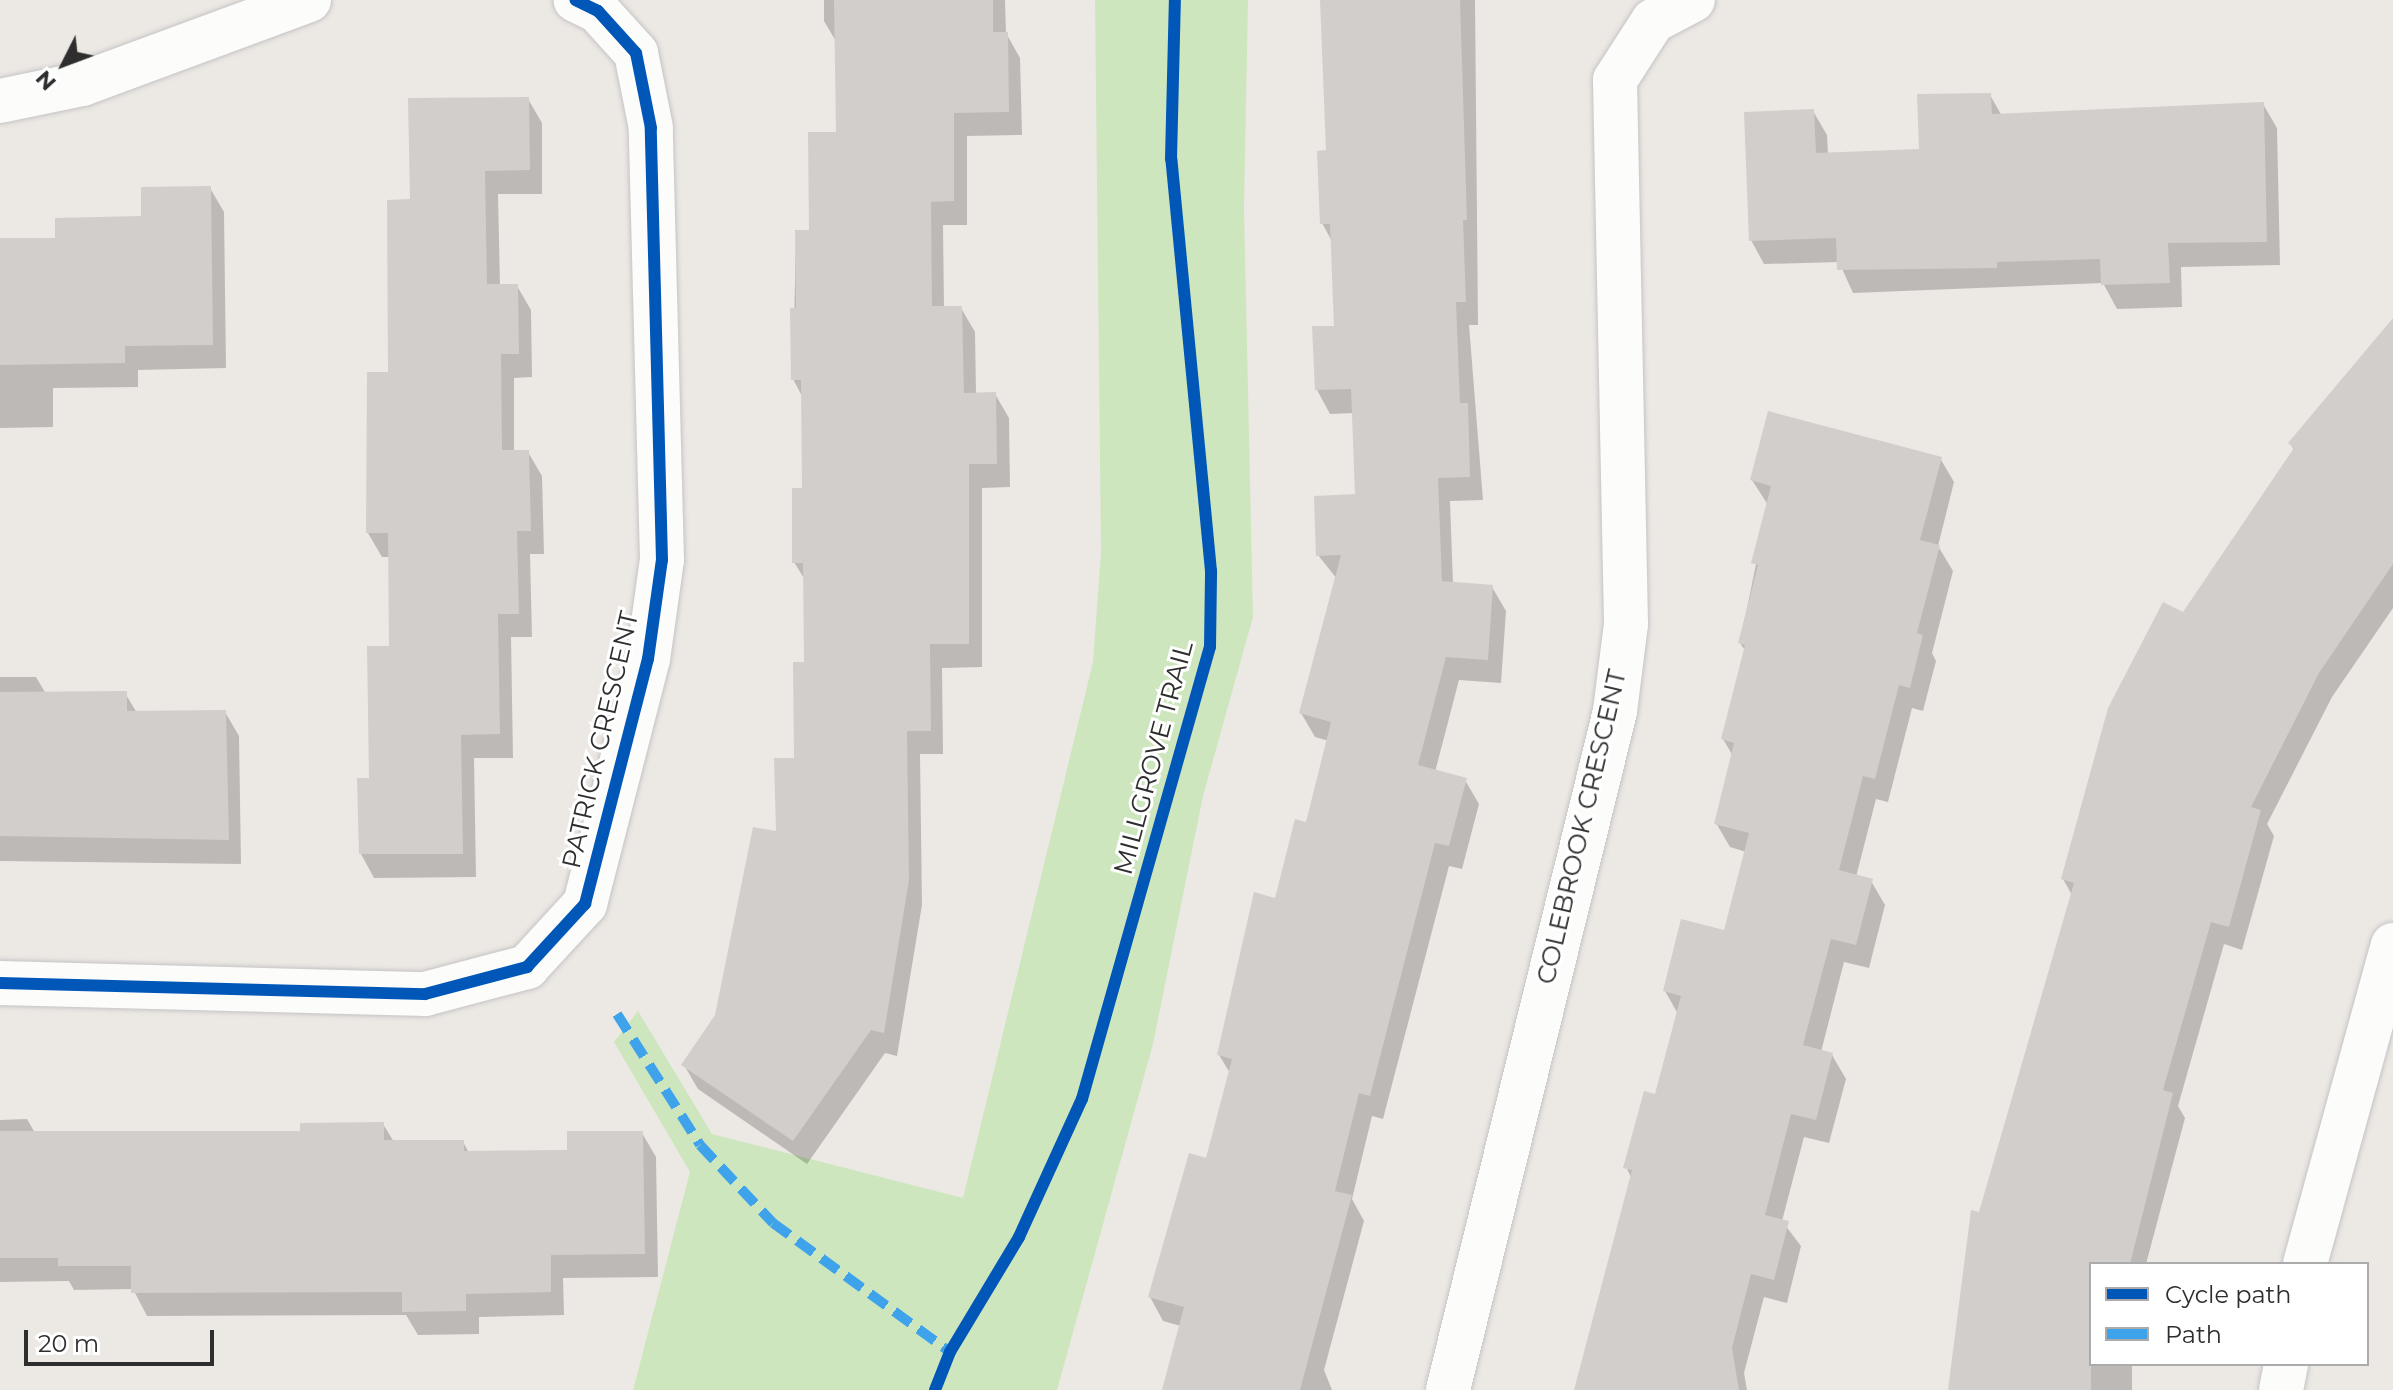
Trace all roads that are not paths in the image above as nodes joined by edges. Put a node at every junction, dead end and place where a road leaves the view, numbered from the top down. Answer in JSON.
{"nodes":[{"id":1,"x":309,"y":0,"type":"edge"},
{"id":2,"x":575,"y":0,"type":"edge"},
{"id":3,"x":1693,"y":0,"type":"edge"},
{"id":4,"x":0,"y":101,"type":"edge"},
{"id":5,"x":2393,"y":945,"type":"edge"},
{"id":6,"x":0,"y":983,"type":"edge"},
{"id":7,"x":2306,"y":1262,"type":"edge"},
{"id":8,"x":2286,"y":1366,"type":"edge"},
{"id":9,"x":1448,"y":1390,"type":"edge"},
{"id":10,"x":2281,"y":1390,"type":"edge"}],
"edges":[{"from":1,"to":4,"type":"street"},
{"from":2,"to":6,"type":"street","name":"PATRICK CRESCENT"},
{"from":3,"to":9,"type":"street","name":"COLEBROOK CRESCENT"},
{"from":5,"to":7,"type":"street"},
{"from":8,"to":10,"type":"street"}]}
